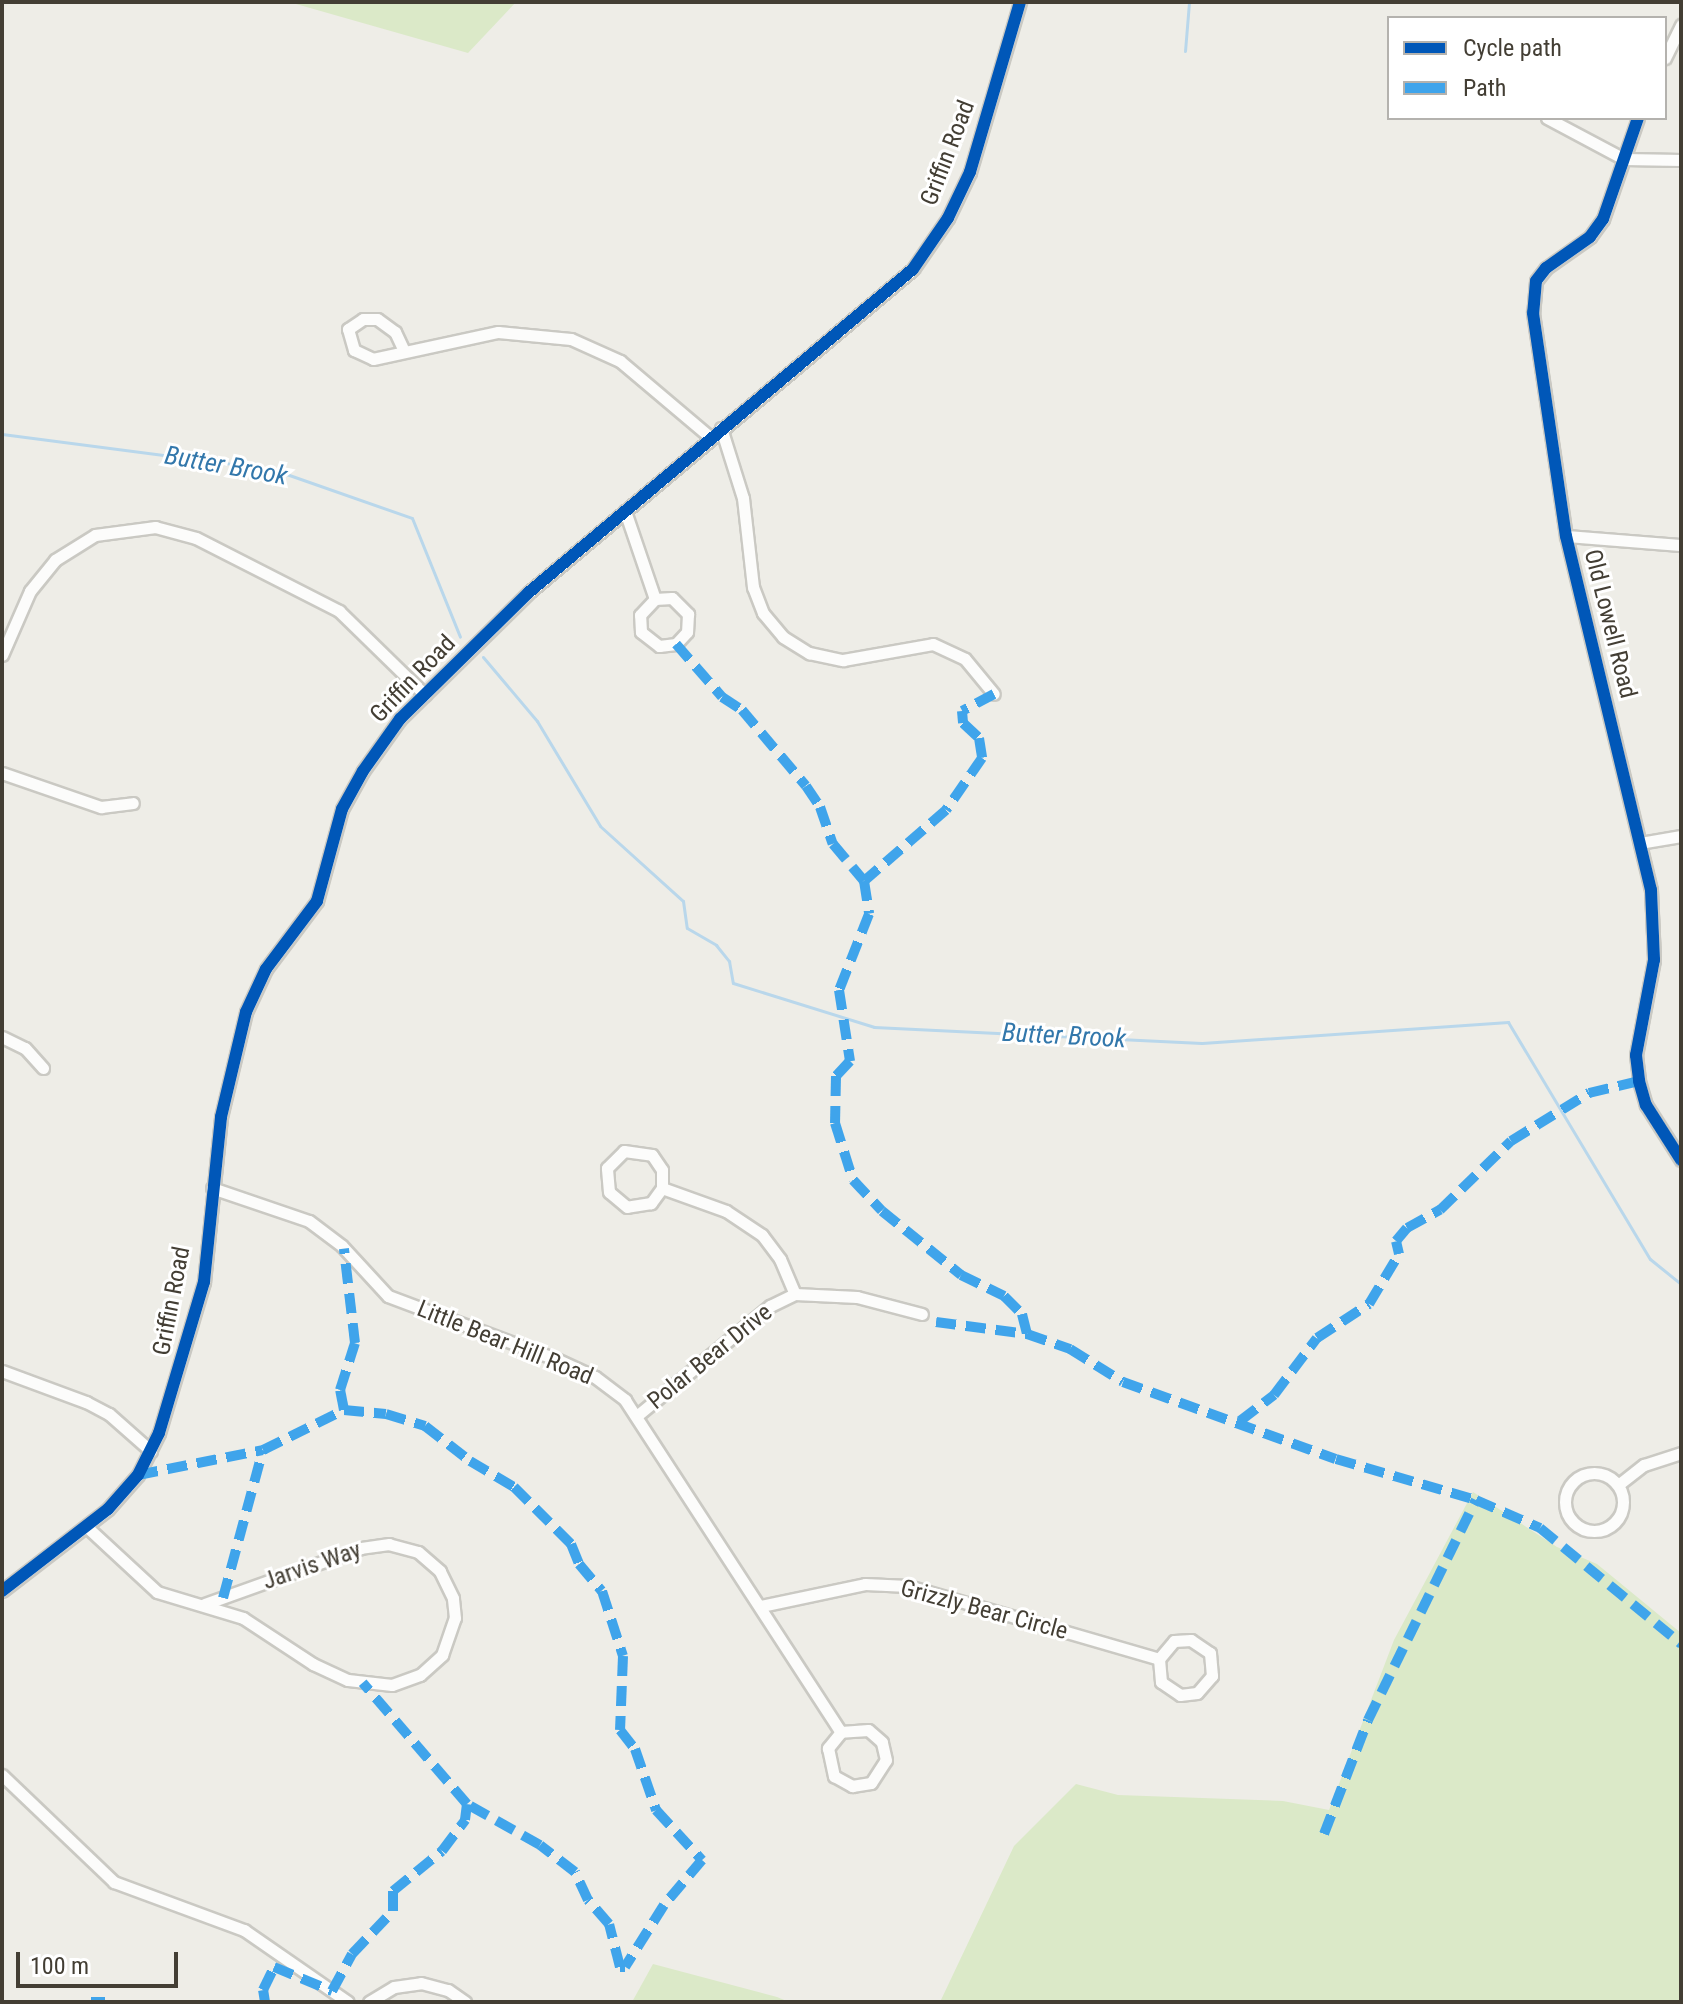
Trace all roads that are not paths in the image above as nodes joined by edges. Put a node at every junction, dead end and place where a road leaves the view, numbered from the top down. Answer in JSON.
{"nodes":[{"id":1,"x":1020,"y":2,"type":"edge"},
{"id":2,"x":1681,"y":25,"type":"edge"},
{"id":3,"x":1667,"y":54,"type":"edge"},
{"id":4,"x":1551,"y":120,"type":"edge"},
{"id":5,"x":1637,"y":120,"type":"edge"},
{"id":6,"x":1624,"y":159,"type":"junction"},
{"id":7,"x":1681,"y":160,"type":"edge"},
{"id":8,"x":404,"y":351,"type":"junction"},
{"id":9,"x":721,"y":428,"type":"junction"},
{"id":10,"x":710,"y":437,"type":"junction"},
{"id":11,"x":625,"y":511,"type":"junction"},
{"id":12,"x":1566,"y":536,"type":"junction"},
{"id":13,"x":1681,"y":545,"type":"edge"},
{"id":14,"x":655,"y":599,"type":"junction"},
{"id":15,"x":2,"y":655,"type":"edge"},
{"id":16,"x":994,"y":694,"type":"dead end"},
{"id":17,"x":425,"y":695,"type":"junction"},
{"id":18,"x":2,"y":773,"type":"edge"},
{"id":19,"x":133,"y":803,"type":"dead end"},
{"id":20,"x":1681,"y":836,"type":"edge"},
{"id":21,"x":1640,"y":843,"type":"junction"},
{"id":22,"x":2,"y":1037,"type":"edge"},
{"id":23,"x":43,"y":1068,"type":"dead end"},
{"id":24,"x":1681,"y":1160,"type":"edge"},
{"id":25,"x":212,"y":1188,"type":"junction"},
{"id":26,"x":662,"y":1188,"type":"junction"},
{"id":27,"x":795,"y":1294,"type":"junction"},
{"id":28,"x":922,"y":1314,"type":"dead end"},
{"id":29,"x":2,"y":1371,"type":"edge"},
{"id":30,"x":639,"y":1414,"type":"junction"},
{"id":31,"x":151,"y":1451,"type":"junction"},
{"id":32,"x":1681,"y":1453,"type":"edge"},
{"id":33,"x":1618,"y":1485,"type":"junction"},
{"id":34,"x":88,"y":1528,"type":"junction"},
{"id":35,"x":2,"y":1591,"type":"edge"},
{"id":36,"x":205,"y":1604,"type":"junction"},
{"id":37,"x":761,"y":1606,"type":"junction"},
{"id":38,"x":1159,"y":1659,"type":"junction"},
{"id":39,"x":841,"y":1732,"type":"junction"},
{"id":40,"x":2,"y":1775,"type":"edge"},
{"id":41,"x":348,"y":2002,"type":"edge"},
{"id":42,"x":369,"y":2002,"type":"edge"},
{"id":43,"x":465,"y":2002,"type":"edge"}],
"edges":[{"from":1,"to":9,"type":"street","name":"Griffin Road"},
{"from":2,"to":3,"type":"street"},
{"from":4,"to":6,"type":"street"},
{"from":5,"to":6,"type":"street","name":"Old Lowell Road"},
{"from":6,"to":7,"type":"street"},
{"from":6,"to":12,"type":"street","name":"Old Lowell Road"},
{"from":8,"to":8,"type":"street"},
{"from":8,"to":10,"type":"street"},
{"from":9,"to":10,"type":"street","name":"Griffin Road"},
{"from":9,"to":16,"type":"street"},
{"from":10,"to":11,"type":"street","name":"Griffin Road"},
{"from":11,"to":14,"type":"street"},
{"from":11,"to":17,"type":"street","name":"Griffin Road"},
{"from":12,"to":13,"type":"street"},
{"from":12,"to":21,"type":"street","name":"Old Lowell Road"},
{"from":14,"to":14,"type":"street"},
{"from":15,"to":17,"type":"street"},
{"from":17,"to":25,"type":"street","name":"Griffin Road"},
{"from":18,"to":19,"type":"street"},
{"from":20,"to":21,"type":"street"},
{"from":21,"to":24,"type":"street","name":"Old Lowell Road"},
{"from":22,"to":23,"type":"street"},
{"from":25,"to":30,"type":"street","name":"Little Bear Hill Road"},
{"from":25,"to":31,"type":"street","name":"Griffin Road"},
{"from":26,"to":26,"type":"street"},
{"from":26,"to":27,"type":"street"},
{"from":27,"to":28,"type":"street","name":"Polar Bear Drive"},
{"from":27,"to":30,"type":"street","name":"Polar Bear Drive"},
{"from":29,"to":31,"type":"street"},
{"from":30,"to":37,"type":"street","name":"Little Bear Hill Road"},
{"from":31,"to":34,"type":"street","name":"Griffin Road"},
{"from":32,"to":33,"type":"street"},
{"from":33,"to":33,"type":"street"},
{"from":34,"to":35,"type":"street","name":"Griffin Road"},
{"from":34,"to":36,"type":"street","name":"Jarvis Way"},
{"from":36,"to":36,"type":"street","name":"Jarvis Way"},
{"from":37,"to":38,"type":"street","name":"Grizzly Bear Circle"},
{"from":37,"to":39,"type":"street","name":"Little Bear Hill Road"},
{"from":38,"to":38,"type":"street"},
{"from":39,"to":39,"type":"street"},
{"from":40,"to":41,"type":"street"},
{"from":42,"to":43,"type":"street"}]}
